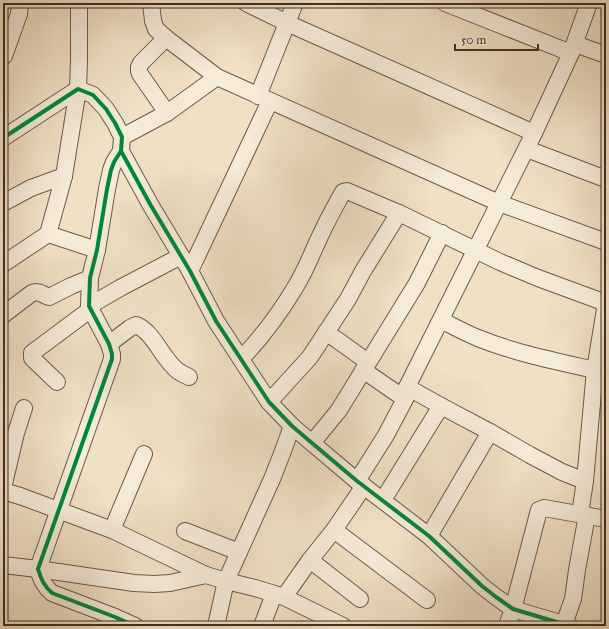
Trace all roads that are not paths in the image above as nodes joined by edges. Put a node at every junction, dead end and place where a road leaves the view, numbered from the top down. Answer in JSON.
{"nodes":[{"id":1,"x":20,"y":3,"type":"edge"},
{"id":2,"x":79,"y":3,"type":"edge"},
{"id":3,"x":152,"y":3,"type":"edge"},
{"id":4,"x":246,"y":3,"type":"edge"},
{"id":5,"x":295,"y":3,"type":"edge"},
{"id":6,"x":445,"y":3,"type":"edge"},
{"id":7,"x":589,"y":3,"type":"edge"},
{"id":8,"x":287,"y":23,"type":"junction"},
{"id":9,"x":166,"y":38,"type":"junction"},
{"id":10,"x":573,"y":48,"type":"junction"},
{"id":11,"x":606,"y":55,"type":"edge"},
{"id":12,"x":4,"y":56,"type":"dead end"},
{"id":13,"x":217,"y":77,"type":"junction"},
{"id":14,"x":78,"y":89,"type":"junction"},
{"id":15,"x":264,"y":98,"type":"junction"},
{"id":16,"x":168,"y":113,"type":"junction"},
{"id":17,"x":534,"y":133,"type":"junction"},
{"id":18,"x":3,"y":138,"type":"edge"},
{"id":19,"x":122,"y":144,"type":"junction"},
{"id":20,"x":527,"y":149,"type":"junction"},
{"id":21,"x":64,"y":176,"type":"junction"},
{"id":22,"x":603,"y":178,"type":"dead end"},
{"id":23,"x":499,"y":202,"type":"junction"},
{"id":24,"x":3,"y":203,"type":"edge"},
{"id":25,"x":399,"y":213,"type":"junction"},
{"id":26,"x":442,"y":233,"type":"junction"},
{"id":27,"x":48,"y":234,"type":"junction"},
{"id":28,"x":606,"y":242,"type":"edge"},
{"id":29,"x":97,"y":250,"type":"junction"},
{"id":30,"x":475,"y":251,"type":"junction"},
{"id":31,"x":181,"y":256,"type":"junction"},
{"id":32,"x":3,"y":264,"type":"edge"},
{"id":33,"x":190,"y":271,"type":"junction"},
{"id":34,"x":90,"y":278,"type":"junction"},
{"id":35,"x":606,"y":303,"type":"edge"},
{"id":36,"x":90,"y":308,"type":"junction"},
{"id":37,"x":3,"y":315,"type":"edge"},
{"id":38,"x":441,"y":320,"type":"junction"},
{"id":39,"x":326,"y":332,"type":"junction"},
{"id":40,"x":108,"y":344,"type":"junction"},
{"id":41,"x":241,"y":359,"type":"junction"},
{"id":42,"x":365,"y":366,"type":"junction"},
{"id":43,"x":595,"y":370,"type":"junction"},
{"id":44,"x":189,"y":377,"type":"dead end"},
{"id":45,"x":57,"y":382,"type":"dead end"},
{"id":46,"x":406,"y":393,"type":"junction"},
{"id":47,"x":269,"y":402,"type":"junction"},
{"id":48,"x":441,"y":406,"type":"junction"},
{"id":49,"x":24,"y":408,"type":"dead end"},
{"id":50,"x":292,"y":426,"type":"junction"},
{"id":51,"x":490,"y":432,"type":"junction"},
{"id":52,"x":312,"y":443,"type":"junction"},
{"id":53,"x":144,"y":454,"type":"dead end"},
{"id":54,"x":585,"y":482,"type":"junction"},
{"id":55,"x":360,"y":483,"type":"junction"},
{"id":56,"x":3,"y":488,"type":"edge"},
{"id":57,"x":3,"y":491,"type":"edge"},
{"id":58,"x":383,"y":500,"type":"junction"},
{"id":59,"x":59,"y":510,"type":"junction"},
{"id":60,"x":584,"y":515,"type":"junction"},
{"id":61,"x":606,"y":519,"type":"edge"},
{"id":62,"x":112,"y":530,"type":"junction"},
{"id":63,"x":334,"y":530,"type":"junction"},
{"id":64,"x":185,"y":531,"type":"dead end"},
{"id":65,"x":429,"y":536,"type":"junction"},
{"id":66,"x":239,"y":552,"type":"junction"},
{"id":67,"x":310,"y":560,"type":"junction"},
{"id":68,"x":3,"y":565,"type":"edge"},
{"id":69,"x":38,"y":569,"type":"junction"},
{"id":70,"x":206,"y":575,"type":"junction"},
{"id":71,"x":226,"y":581,"type":"junction"},
{"id":72,"x":279,"y":595,"type":"junction"},
{"id":73,"x":360,"y":599,"type":"dead end"},
{"id":74,"x":427,"y":600,"type":"dead end"},
{"id":75,"x":513,"y":609,"type":"junction"},
{"id":76,"x":567,"y":625,"type":"edge"},
{"id":77,"x":135,"y":626,"type":"edge"},
{"id":78,"x":216,"y":626,"type":"edge"},
{"id":79,"x":262,"y":626,"type":"edge"},
{"id":80,"x":343,"y":626,"type":"edge"},
{"id":81,"x":507,"y":626,"type":"edge"}],
"edges":[{"from":1,"to":12,"type":"street"},
{"from":2,"to":14,"type":"street"},
{"from":3,"to":9,"type":"street"},
{"from":4,"to":8,"type":"street"},
{"from":5,"to":8,"type":"street"},
{"from":6,"to":10,"type":"street"},
{"from":7,"to":10,"type":"street"},
{"from":8,"to":15,"type":"street"},
{"from":8,"to":17,"type":"street"},
{"from":9,"to":13,"type":"street"},
{"from":9,"to":16,"type":"street"},
{"from":10,"to":11,"type":"street"},
{"from":10,"to":17,"type":"street"},
{"from":13,"to":15,"type":"street"},
{"from":13,"to":16,"type":"street"},
{"from":14,"to":18,"type":"street"},
{"from":14,"to":19,"type":"street"},
{"from":14,"to":21,"type":"street"},
{"from":15,"to":23,"type":"street"},
{"from":15,"to":33,"type":"street"},
{"from":16,"to":19,"type":"street"},
{"from":17,"to":20,"type":"street"},
{"from":19,"to":29,"type":"street"},
{"from":19,"to":31,"type":"street"},
{"from":20,"to":22,"type":"street"},
{"from":20,"to":23,"type":"street"},
{"from":21,"to":24,"type":"street"},
{"from":21,"to":27,"type":"street"},
{"from":23,"to":28,"type":"street"},
{"from":23,"to":30,"type":"street"},
{"from":25,"to":26,"type":"street"},
{"from":25,"to":39,"type":"street"},
{"from":25,"to":41,"type":"street"},
{"from":26,"to":30,"type":"street"},
{"from":26,"to":42,"type":"street"},
{"from":27,"to":29,"type":"street"},
{"from":27,"to":32,"type":"street"},
{"from":29,"to":34,"type":"street"},
{"from":30,"to":35,"type":"street"},
{"from":30,"to":38,"type":"street"},
{"from":31,"to":33,"type":"street"},
{"from":31,"to":36,"type":"street"},
{"from":33,"to":41,"type":"street"},
{"from":34,"to":36,"type":"street"},
{"from":34,"to":37,"type":"street"},
{"from":35,"to":43,"type":"street"},
{"from":36,"to":40,"type":"street"},
{"from":36,"to":45,"type":"street"},
{"from":38,"to":43,"type":"street"},
{"from":38,"to":46,"type":"street"},
{"from":39,"to":42,"type":"street"},
{"from":39,"to":47,"type":"street"},
{"from":40,"to":44,"type":"street"},
{"from":40,"to":59,"type":"street"},
{"from":41,"to":47,"type":"street"},
{"from":42,"to":46,"type":"street"},
{"from":42,"to":52,"type":"street"},
{"from":43,"to":54,"type":"street"},
{"from":46,"to":48,"type":"street"},
{"from":46,"to":55,"type":"street"},
{"from":47,"to":50,"type":"street"},
{"from":48,"to":51,"type":"street"},
{"from":48,"to":58,"type":"street"},
{"from":49,"to":56,"type":"street"},
{"from":50,"to":52,"type":"street"},
{"from":50,"to":66,"type":"street"},
{"from":51,"to":54,"type":"street"},
{"from":51,"to":65,"type":"street"},
{"from":52,"to":55,"type":"street"},
{"from":53,"to":62,"type":"street"},
{"from":54,"to":60,"type":"street"},
{"from":55,"to":58,"type":"street"},
{"from":55,"to":63,"type":"street"},
{"from":57,"to":59,"type":"street"},
{"from":58,"to":65,"type":"street"},
{"from":59,"to":62,"type":"street"},
{"from":59,"to":69,"type":"street"},
{"from":60,"to":61,"type":"street"},
{"from":60,"to":75,"type":"street"},
{"from":60,"to":76,"type":"street"},
{"from":62,"to":70,"type":"street"},
{"from":63,"to":67,"type":"street"},
{"from":63,"to":74,"type":"street"},
{"from":64,"to":66,"type":"street"},
{"from":65,"to":75,"type":"street"},
{"from":66,"to":71,"type":"street"},
{"from":67,"to":72,"type":"street"},
{"from":67,"to":73,"type":"street"},
{"from":68,"to":69,"type":"street"},
{"from":69,"to":70,"type":"street"},
{"from":69,"to":77,"type":"street"},
{"from":70,"to":71,"type":"street"},
{"from":71,"to":72,"type":"street"},
{"from":71,"to":78,"type":"street"},
{"from":72,"to":79,"type":"street"},
{"from":72,"to":80,"type":"street"},
{"from":75,"to":76,"type":"street"},
{"from":75,"to":81,"type":"street"}]}
